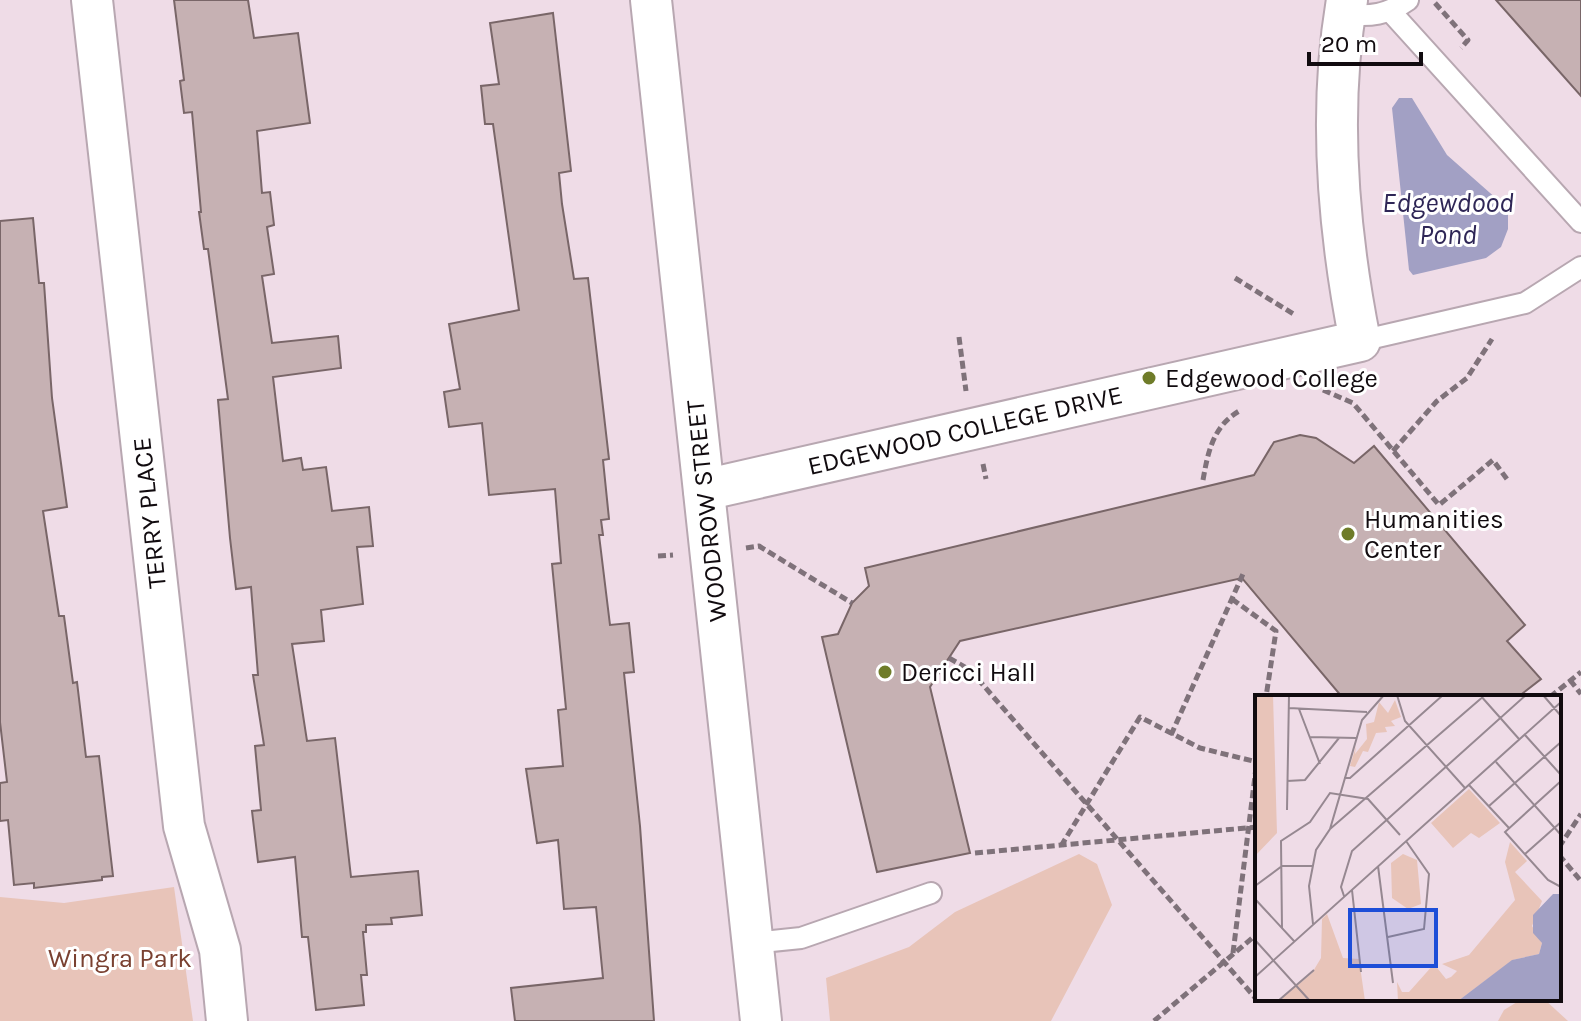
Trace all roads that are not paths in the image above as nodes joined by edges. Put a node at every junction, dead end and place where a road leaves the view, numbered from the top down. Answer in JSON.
{"nodes":[{"id":1,"x":92,"y":0,"type":"edge"},
{"id":2,"x":651,"y":0,"type":"edge"},
{"id":3,"x":1408,"y":0,"type":"edge"},
{"id":4,"x":1346,"y":7,"type":"edge"},
{"id":5,"x":1391,"y":12,"type":"junction"},
{"id":6,"x":1581,"y":222,"type":"edge"},
{"id":7,"x":1581,"y":267,"type":"edge"},
{"id":8,"x":1360,"y":341,"type":"junction"},
{"id":9,"x":704,"y":490,"type":"junction"},
{"id":10,"x":931,"y":893,"type":"dead end"},
{"id":11,"x":753,"y":943,"type":"junction"},
{"id":12,"x":227,"y":1021,"type":"edge"},
{"id":13,"x":761,"y":1021,"type":"edge"}],
"edges":[{"from":1,"to":12,"type":"street","name":"TERRY PLACE"},
{"from":2,"to":9,"type":"street","name":"WOODROW STREET"},
{"from":3,"to":5,"type":"lane"},
{"from":4,"to":5,"type":"lane"},
{"from":4,"to":8,"type":"street"},
{"from":5,"to":6,"type":"lane"},
{"from":7,"to":8,"type":"lane"},
{"from":8,"to":9,"type":"street","name":"EDGEWOOD COLLEGE DRIVE"},
{"from":9,"to":11,"type":"street","name":"WOODROW STREET"},
{"from":10,"to":11,"type":"lane"},
{"from":11,"to":13,"type":"street","name":"WOODROW STREET"}]}
